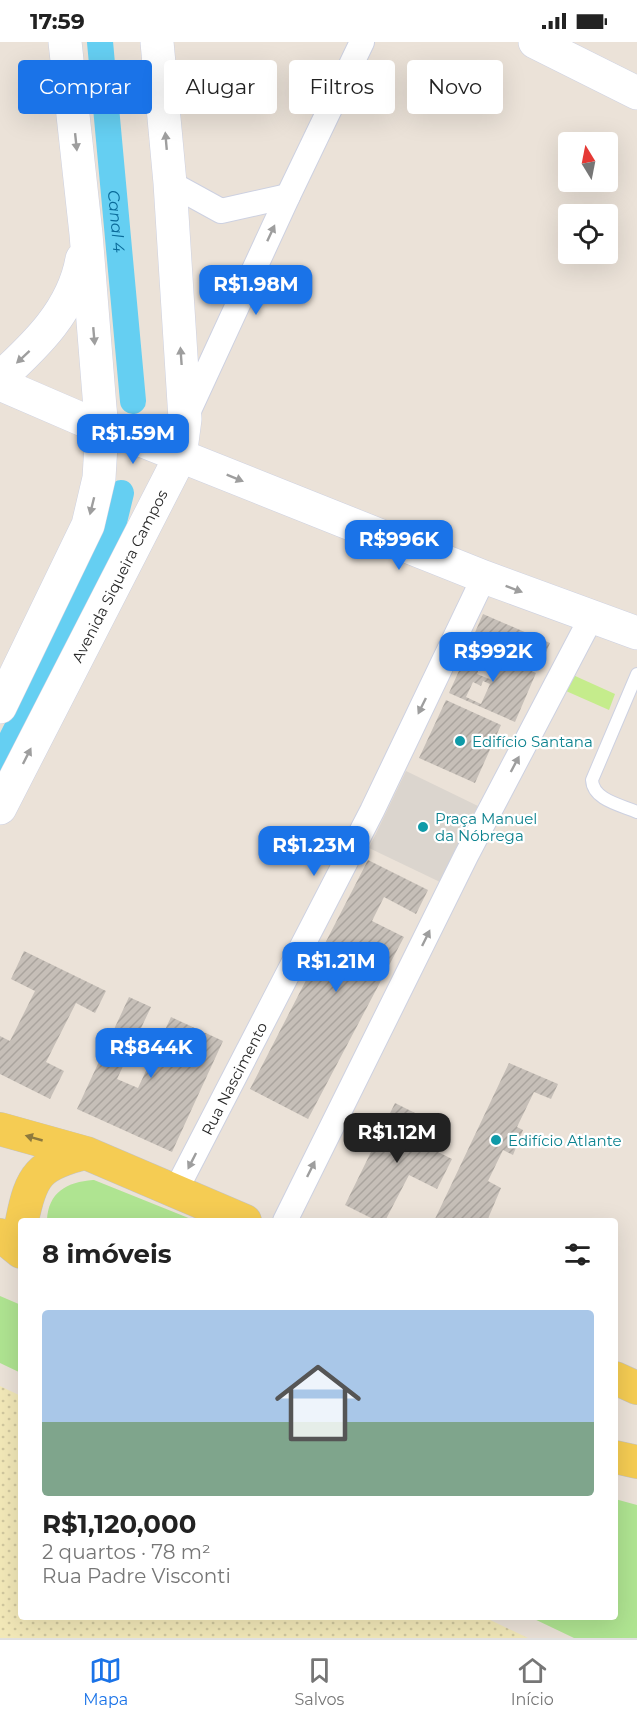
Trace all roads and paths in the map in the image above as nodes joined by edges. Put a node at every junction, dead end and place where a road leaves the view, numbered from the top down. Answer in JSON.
{"nodes":[{"id":1,"x":65,"y":42,"type":"edge"},
{"id":2,"x":157,"y":42,"type":"edge"},
{"id":3,"x":362,"y":42,"type":"edge"},
{"id":4,"x":535,"y":42,"type":"edge"},
{"id":5,"x":637,"y":93,"type":"edge"},
{"id":6,"x":170,"y":183,"type":"junction"},
{"id":7,"x":288,"y":196,"type":"junction"},
{"id":8,"x":86,"y":234,"type":"junction"},
{"id":9,"x":0,"y":378,"type":"edge"},
{"id":10,"x":0,"y":384,"type":"edge"},
{"id":11,"x":185,"y":419,"type":"junction"},
{"id":12,"x":102,"y":428,"type":"junction"},
{"id":13,"x":180,"y":457,"type":"junction"},
{"id":14,"x":484,"y":577,"type":"junction"},
{"id":15,"x":591,"y":618,"type":"junction"},
{"id":16,"x":637,"y":633,"type":"edge"},
{"id":17,"x":637,"y":674,"type":"edge"},
{"id":18,"x":0,"y":707,"type":"edge"},
{"id":19,"x":0,"y":808,"type":"edge"},
{"id":20,"x":637,"y":812,"type":"edge"},
{"id":21,"x":0,"y":1129,"type":"edge"},
{"id":22,"x":86,"y":1153,"type":"junction"},
{"id":23,"x":175,"y":1192,"type":"junction"},
{"id":24,"x":22,"y":1218,"type":"edge"},
{"id":25,"x":238,"y":1218,"type":"edge"},
{"id":26,"x":286,"y":1218,"type":"edge"},
{"id":27,"x":0,"y":1236,"type":"edge"},
{"id":28,"x":18,"y":1250,"type":"edge"},
{"id":29,"x":618,"y":1379,"type":"edge"},
{"id":30,"x":637,"y":1388,"type":"edge"},
{"id":31,"x":618,"y":1458,"type":"edge"},
{"id":32,"x":637,"y":1462,"type":"edge"}],
"edges":[{"from":1,"to":8,"type":"main road","one_way":true},
{"from":6,"to":2,"type":"main road","name":"Avenida Siqueira Campos","one_way":true},
{"from":3,"to":7,"type":"street"},
{"from":4,"to":5,"type":"main road"},
{"from":6,"to":7,"type":"street"},
{"from":11,"to":6,"type":"main road","name":"Avenida Siqueira Campos","one_way":true},
{"from":11,"to":7,"type":"street","one_way":true},
{"from":8,"to":9,"type":"main road","one_way":true},
{"from":8,"to":12,"type":"main road","one_way":true},
{"from":10,"to":12,"type":"main road"},
{"from":11,"to":13,"type":"main road","name":"Avenida Siqueira Campos"},
{"from":12,"to":13,"type":"main road"},
{"from":12,"to":18,"type":"main road","one_way":true},
{"from":13,"to":14,"type":"main road","one_way":true},
{"from":19,"to":13,"type":"main road","name":"Avenida Siqueira Campos","one_way":true},
{"from":14,"to":15,"type":"main road","one_way":true},
{"from":14,"to":23,"type":"street","name":"Rua Nascimento","one_way":true},
{"from":15,"to":16,"type":"main road"},
{"from":26,"to":15,"type":"street","one_way":true},
{"from":17,"to":20,"type":"lane"},
{"from":22,"to":21,"type":"main road","one_way":true},
{"from":22,"to":23,"type":"main road"},
{"from":22,"to":24,"type":"main road"},
{"from":23,"to":25,"type":"main road"},
{"from":27,"to":28,"type":"main road"},
{"from":29,"to":30,"type":"main road"},
{"from":31,"to":32,"type":"main road"}]}
